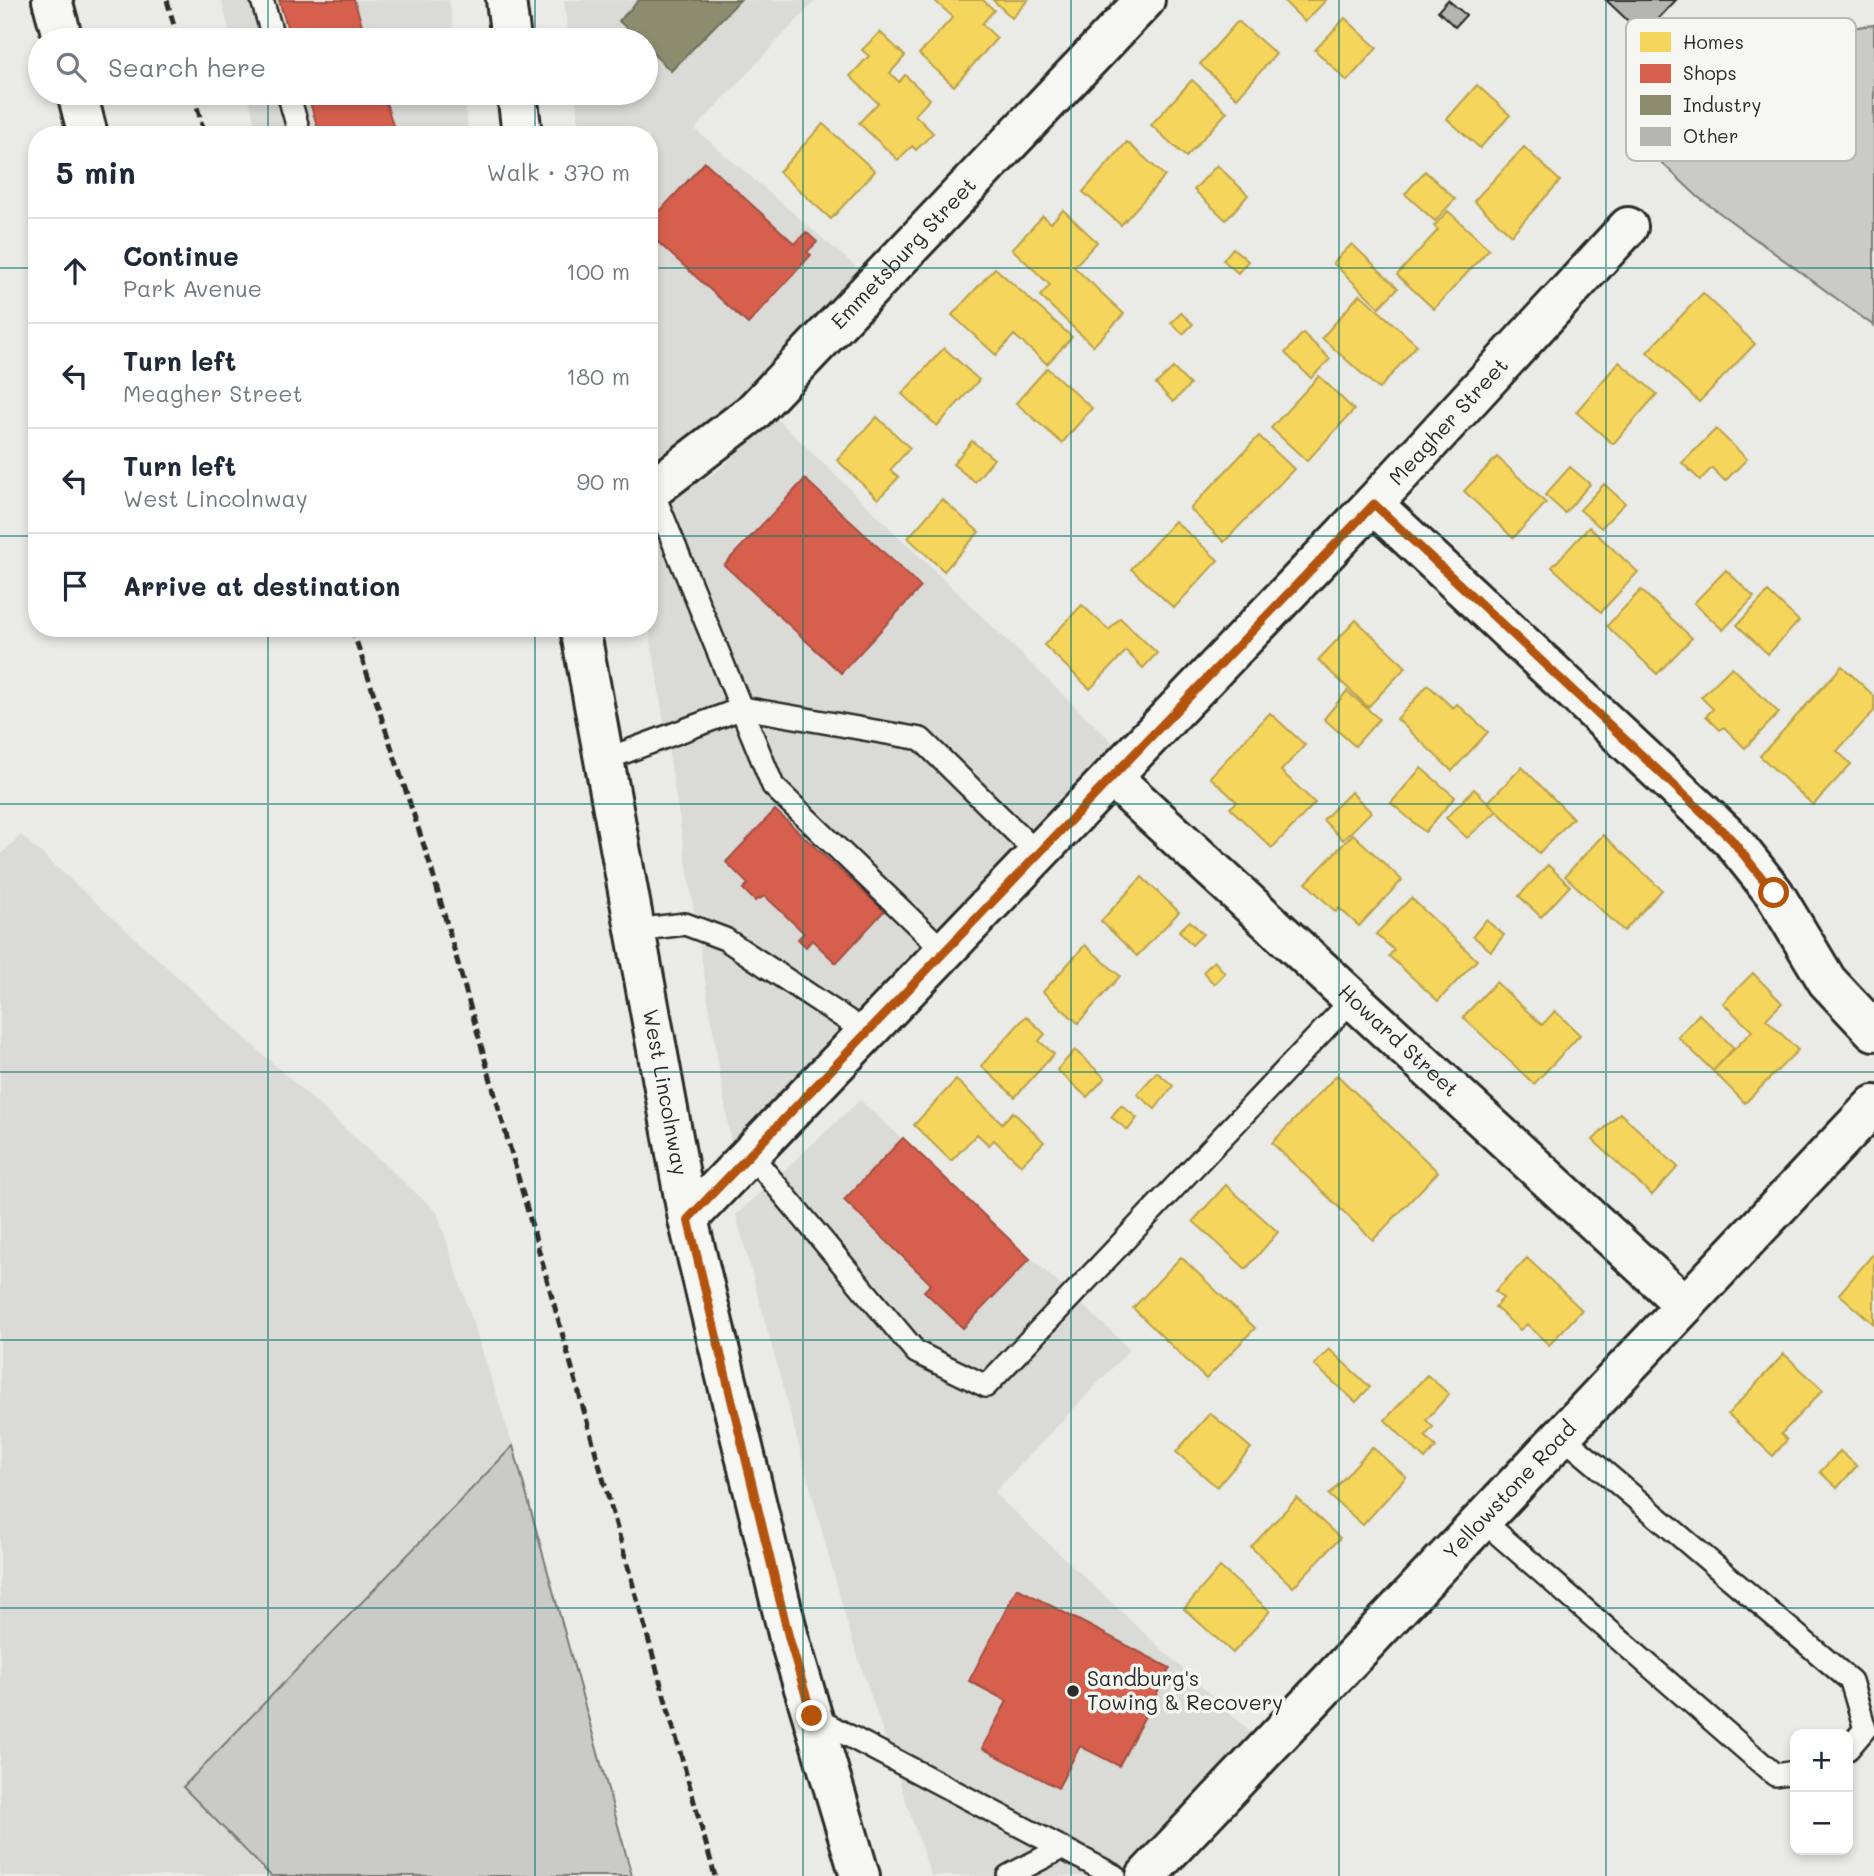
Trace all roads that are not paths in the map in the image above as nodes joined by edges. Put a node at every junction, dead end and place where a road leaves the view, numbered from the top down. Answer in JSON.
{"nodes":[{"id":1,"x":52,"y":0,"type":"edge"},
{"id":2,"x":262,"y":0,"type":"edge"},
{"id":3,"x":506,"y":0,"type":"edge"},
{"id":4,"x":1145,"y":0,"type":"edge"},
{"id":5,"x":60,"y":28,"type":"edge"},
{"id":6,"x":270,"y":28,"type":"edge"},
{"id":7,"x":510,"y":28,"type":"edge"},
{"id":8,"x":80,"y":105,"type":"edge"},
{"id":9,"x":291,"y":105,"type":"edge"},
{"id":10,"x":518,"y":105,"type":"edge"},
{"id":11,"x":86,"y":126,"type":"edge"},
{"id":12,"x":297,"y":126,"type":"edge"},
{"id":13,"x":521,"y":126,"type":"edge"},
{"id":14,"x":1628,"y":227,"type":"dead end"},
{"id":15,"x":658,"y":486,"type":"edge"},
{"id":16,"x":1374,"y":504,"type":"junction"},
{"id":17,"x":658,"y":508,"type":"edge"},
{"id":18,"x":582,"y":637,"type":"edge"},
{"id":19,"x":743,"y":708,"type":"junction"},
{"id":20,"x":604,"y":760,"type":"junction"},
{"id":21,"x":1113,"y":778,"type":"junction"},
{"id":22,"x":1039,"y":855,"type":"junction"},
{"id":23,"x":635,"y":930,"type":"junction"},
{"id":24,"x":945,"y":952,"type":"junction"},
{"id":25,"x":1353,"y":999,"type":"junction"},
{"id":26,"x":1874,"y":1031,"type":"edge"},
{"id":27,"x":867,"y":1033,"type":"junction"},
{"id":28,"x":1874,"y":1105,"type":"edge"},
{"id":29,"x":750,"y":1154,"type":"junction"},
{"id":30,"x":688,"y":1219,"type":"junction"},
{"id":31,"x":1685,"y":1305,"type":"junction"},
{"id":32,"x":1562,"y":1436,"type":"junction"},
{"id":33,"x":1482,"y":1520,"type":"junction"},
{"id":34,"x":812,"y":1716,"type":"junction"},
{"id":35,"x":1869,"y":1728,"type":"edge"},
{"id":36,"x":1853,"y":1744,"type":"edge"},
{"id":37,"x":1790,"y":1773,"type":"edge"},
{"id":38,"x":1060,"y":1849,"type":"junction"},
{"id":39,"x":860,"y":1876,"type":"edge"},
{"id":40,"x":1008,"y":1876,"type":"edge"},
{"id":41,"x":1115,"y":1876,"type":"edge"},
{"id":42,"x":1146,"y":1876,"type":"edge"}],
"edges":[{"from":1,"to":5,"type":"street"},
{"from":2,"to":6,"type":"lane"},
{"from":3,"to":7,"type":"street"},
{"from":4,"to":15,"type":"street","name":"Emmetsburg Street"},
{"from":8,"to":11,"type":"street"},
{"from":9,"to":12,"type":"lane"},
{"from":10,"to":13,"type":"street"},
{"from":14,"to":16,"type":"street","name":"Meagher Street"},
{"from":16,"to":21,"type":"street","name":"Meagher Street"},
{"from":16,"to":26,"type":"street"},
{"from":17,"to":19,"type":"lane"},
{"from":18,"to":20,"type":"street","name":"West Lincolnway"},
{"from":19,"to":20,"type":"lane"},
{"from":19,"to":22,"type":"lane"},
{"from":19,"to":24,"type":"lane"},
{"from":20,"to":23,"type":"street","name":"West Lincolnway"},
{"from":21,"to":22,"type":"street","name":"Meagher Street"},
{"from":21,"to":25,"type":"street","name":"Howard Street"},
{"from":22,"to":24,"type":"street","name":"Meagher Street"},
{"from":23,"to":27,"type":"lane"},
{"from":23,"to":30,"type":"street","name":"West Lincolnway"},
{"from":24,"to":27,"type":"street","name":"Meagher Street"},
{"from":25,"to":29,"type":"lane"},
{"from":25,"to":31,"type":"street","name":"Howard Street"},
{"from":27,"to":29,"type":"street","name":"Meagher Street"},
{"from":28,"to":31,"type":"street","name":"Yellowstone Road"},
{"from":29,"to":30,"type":"street","name":"Meagher Street"},
{"from":30,"to":34,"type":"street","name":"West Lincolnway"},
{"from":31,"to":32,"type":"street","name":"Yellowstone Road"},
{"from":32,"to":33,"type":"street","name":"Yellowstone Road"},
{"from":32,"to":35,"type":"lane"},
{"from":33,"to":37,"type":"lane"},
{"from":33,"to":42,"type":"street","name":"Yellowstone Road"},
{"from":34,"to":38,"type":"lane"},
{"from":34,"to":39,"type":"street","name":"West Lincolnway"},
{"from":35,"to":36,"type":"lane"},
{"from":38,"to":40,"type":"lane"},
{"from":38,"to":41,"type":"lane"}]}
